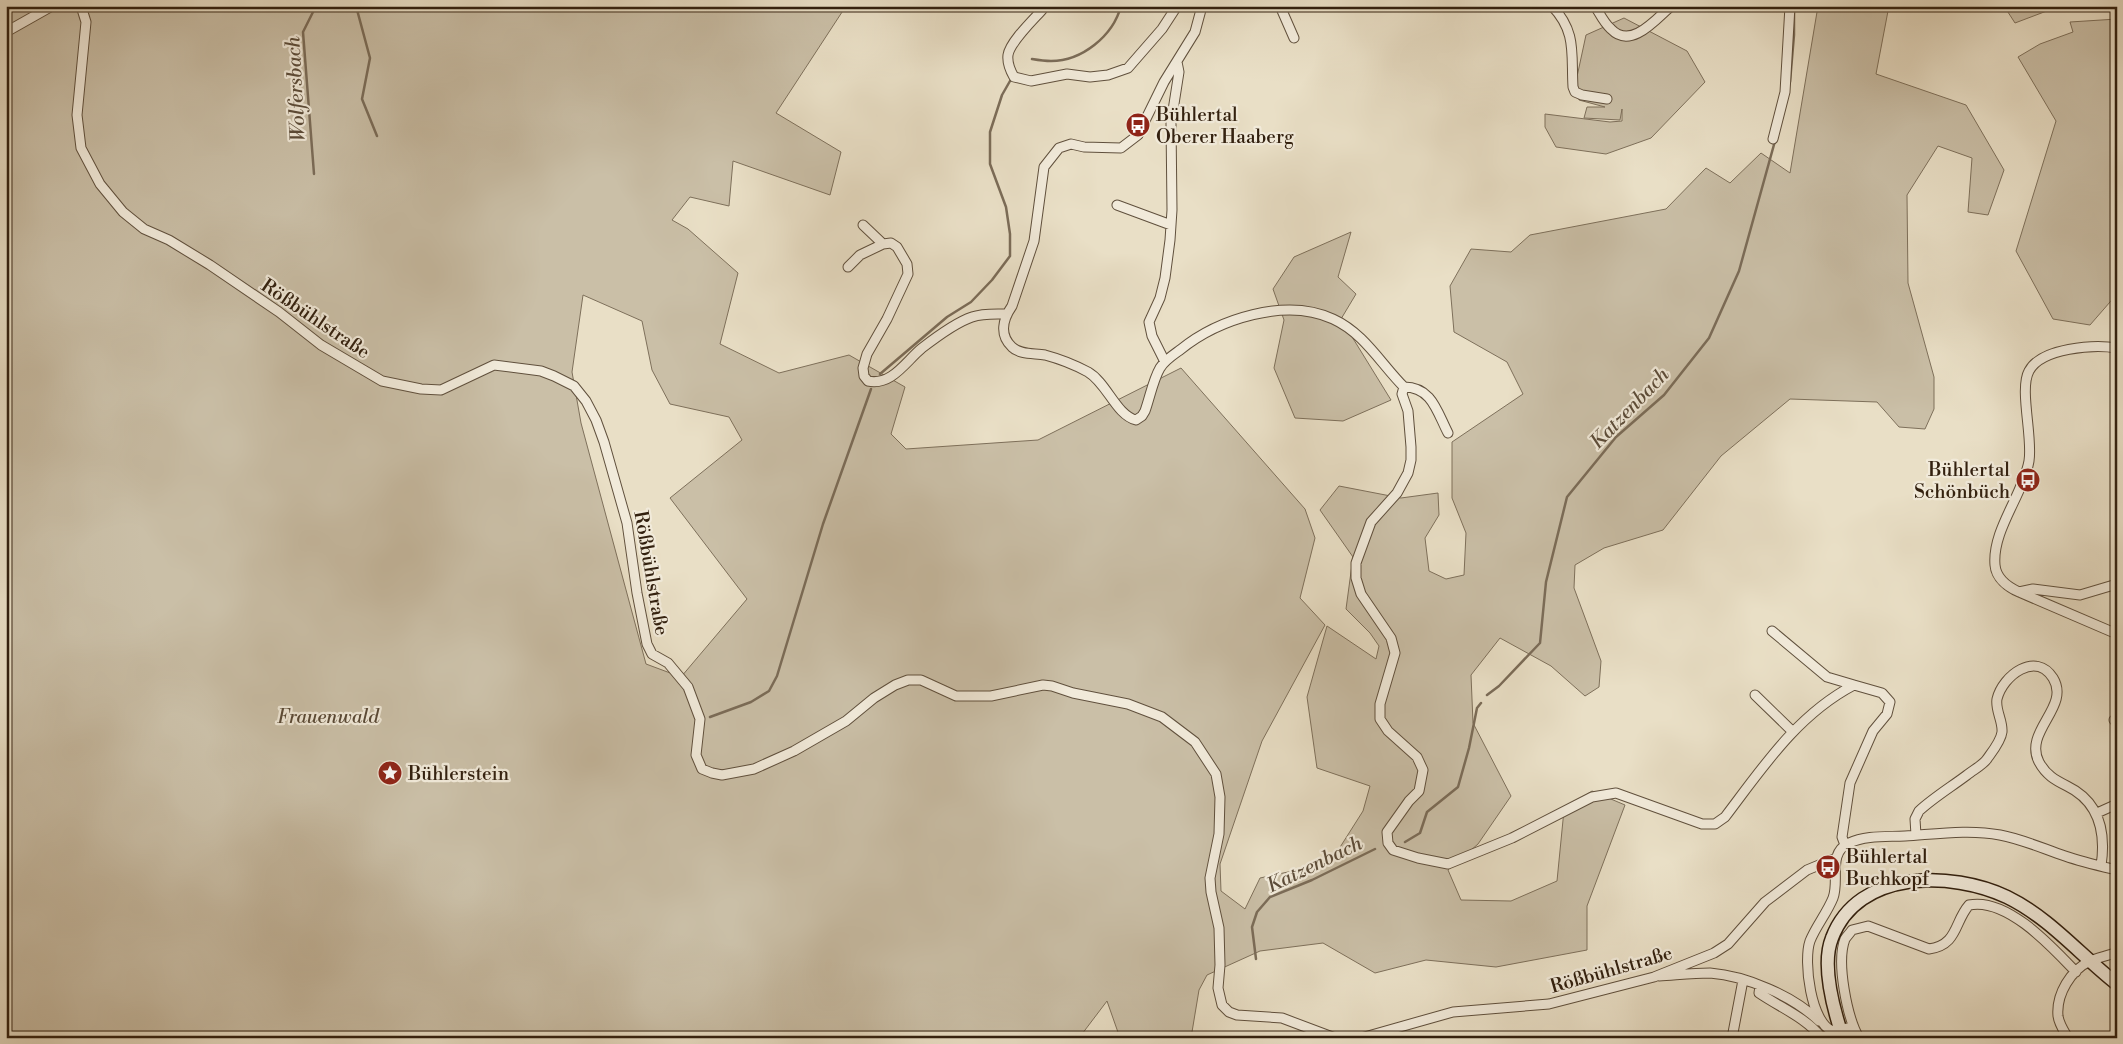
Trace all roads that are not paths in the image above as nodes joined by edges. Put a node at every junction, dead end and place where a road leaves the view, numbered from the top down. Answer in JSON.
{"nodes":[{"id":1,"x":52,"y":6,"type":"edge"},
{"id":2,"x":81,"y":6,"type":"edge"},
{"id":3,"x":1043,"y":6,"type":"edge"},
{"id":4,"x":1177,"y":6,"type":"edge"},
{"id":5,"x":1202,"y":6,"type":"edge"},
{"id":6,"x":1280,"y":6,"type":"edge"},
{"id":7,"x":1552,"y":6,"type":"edge"},
{"id":8,"x":1595,"y":6,"type":"edge"},
{"id":9,"x":1671,"y":6,"type":"edge"},
{"id":10,"x":1790,"y":6,"type":"edge"},
{"id":11,"x":6,"y":32,"type":"edge"},
{"id":12,"x":1294,"y":38,"type":"dead end"},
{"id":13,"x":1176,"y":62,"type":"junction"},
{"id":14,"x":1607,"y":99,"type":"dead end"},
{"id":15,"x":1773,"y":139,"type":"dead end"},
{"id":16,"x":1117,"y":204,"type":"dead end"},
{"id":17,"x":1171,"y":224,"type":"junction"},
{"id":18,"x":864,"y":225,"type":"dead end"},
{"id":19,"x":883,"y":244,"type":"junction"},
{"id":20,"x":848,"y":267,"type":"dead end"},
{"id":21,"x":1007,"y":314,"type":"junction"},
{"id":22,"x":2117,"y":348,"type":"edge"},
{"id":23,"x":1165,"y":362,"type":"junction"},
{"id":24,"x":1404,"y":387,"type":"junction"},
{"id":25,"x":1448,"y":433,"type":"dead end"},
{"id":26,"x":2117,"y":584,"type":"edge"},
{"id":27,"x":2019,"y":592,"type":"junction"},
{"id":28,"x":1772,"y":631,"type":"dead end"},
{"id":29,"x":2117,"y":634,"type":"edge"},
{"id":30,"x":1854,"y":685,"type":"junction"},
{"id":31,"x":1755,"y":695,"type":"dead end"},
{"id":32,"x":1792,"y":731,"type":"junction"},
{"id":33,"x":2117,"y":804,"type":"edge"},
{"id":34,"x":2097,"y":813,"type":"junction"},
{"id":35,"x":1916,"y":835,"type":"junction"},
{"id":36,"x":1845,"y":845,"type":"junction"},
{"id":37,"x":1836,"y":858,"type":"junction"},
{"id":38,"x":2101,"y":866,"type":"junction"},
{"id":39,"x":2117,"y":870,"type":"edge"},
{"id":40,"x":2117,"y":952,"type":"edge"},
{"id":41,"x":2090,"y":961,"type":"junction"},
{"id":42,"x":2076,"y":972,"type":"junction"},
{"id":43,"x":1654,"y":977,"type":"junction"},
{"id":44,"x":1743,"y":980,"type":"junction"},
{"id":45,"x":2117,"y":984,"type":"edge"},
{"id":46,"x":1760,"y":986,"type":"junction"},
{"id":47,"x":1825,"y":1026,"type":"junction"},
{"id":48,"x":1846,"y":1032,"type":"edge"},
{"id":49,"x":1335,"y":1038,"type":"edge"},
{"id":50,"x":1361,"y":1038,"type":"edge"},
{"id":51,"x":1732,"y":1038,"type":"edge"},
{"id":52,"x":1822,"y":1038,"type":"edge"},
{"id":53,"x":1859,"y":1038,"type":"edge"},
{"id":54,"x":2068,"y":1038,"type":"edge"}],
"edges":[{"from":1,"to":11,"type":"street"},
{"from":2,"to":49,"type":"street","name":"Rößbühlstraße"},
{"from":3,"to":4,"type":"street"},
{"from":5,"to":13,"type":"street"},
{"from":6,"to":12,"type":"street"},
{"from":7,"to":14,"type":"street"},
{"from":8,"to":9,"type":"street"},
{"from":10,"to":15,"type":"street"},
{"from":13,"to":17,"type":"street"},
{"from":13,"to":21,"type":"street"},
{"from":16,"to":17,"type":"street"},
{"from":17,"to":23,"type":"street"},
{"from":18,"to":19,"type":"street"},
{"from":19,"to":20,"type":"street"},
{"from":19,"to":21,"type":"street"},
{"from":21,"to":23,"type":"street"},
{"from":22,"to":27,"type":"street"},
{"from":23,"to":24,"type":"street"},
{"from":24,"to":25,"type":"street"},
{"from":24,"to":32,"type":"street"},
{"from":26,"to":27,"type":"street"},
{"from":27,"to":29,"type":"street"},
{"from":28,"to":30,"type":"street"},
{"from":30,"to":32,"type":"street"},
{"from":30,"to":36,"type":"street"},
{"from":31,"to":32,"type":"street"},
{"from":33,"to":34,"type":"street"},
{"from":34,"to":35,"type":"street"},
{"from":34,"to":38,"type":"street"},
{"from":35,"to":36,"type":"street"},
{"from":35,"to":38,"type":"street"},
{"from":36,"to":37,"type":"street"},
{"from":37,"to":43,"type":"street","name":"Rößbühlstraße"},
{"from":37,"to":47,"type":"street"},
{"from":38,"to":39,"type":"street"},
{"from":40,"to":41,"type":"street"},
{"from":41,"to":42,"type":"street"},
{"from":41,"to":45,"type":"main road"},
{"from":41,"to":48,"type":"main road"},
{"from":42,"to":48,"type":"street"},
{"from":42,"to":54,"type":"street"},
{"from":43,"to":44,"type":"street"},
{"from":43,"to":50,"type":"street","name":"Rößbühlstraße"},
{"from":44,"to":46,"type":"street"},
{"from":44,"to":51,"type":"street"},
{"from":46,"to":47,"type":"street"},
{"from":46,"to":52,"type":"street"},
{"from":47,"to":48,"type":"street"},
{"from":48,"to":53,"type":"street"}]}
